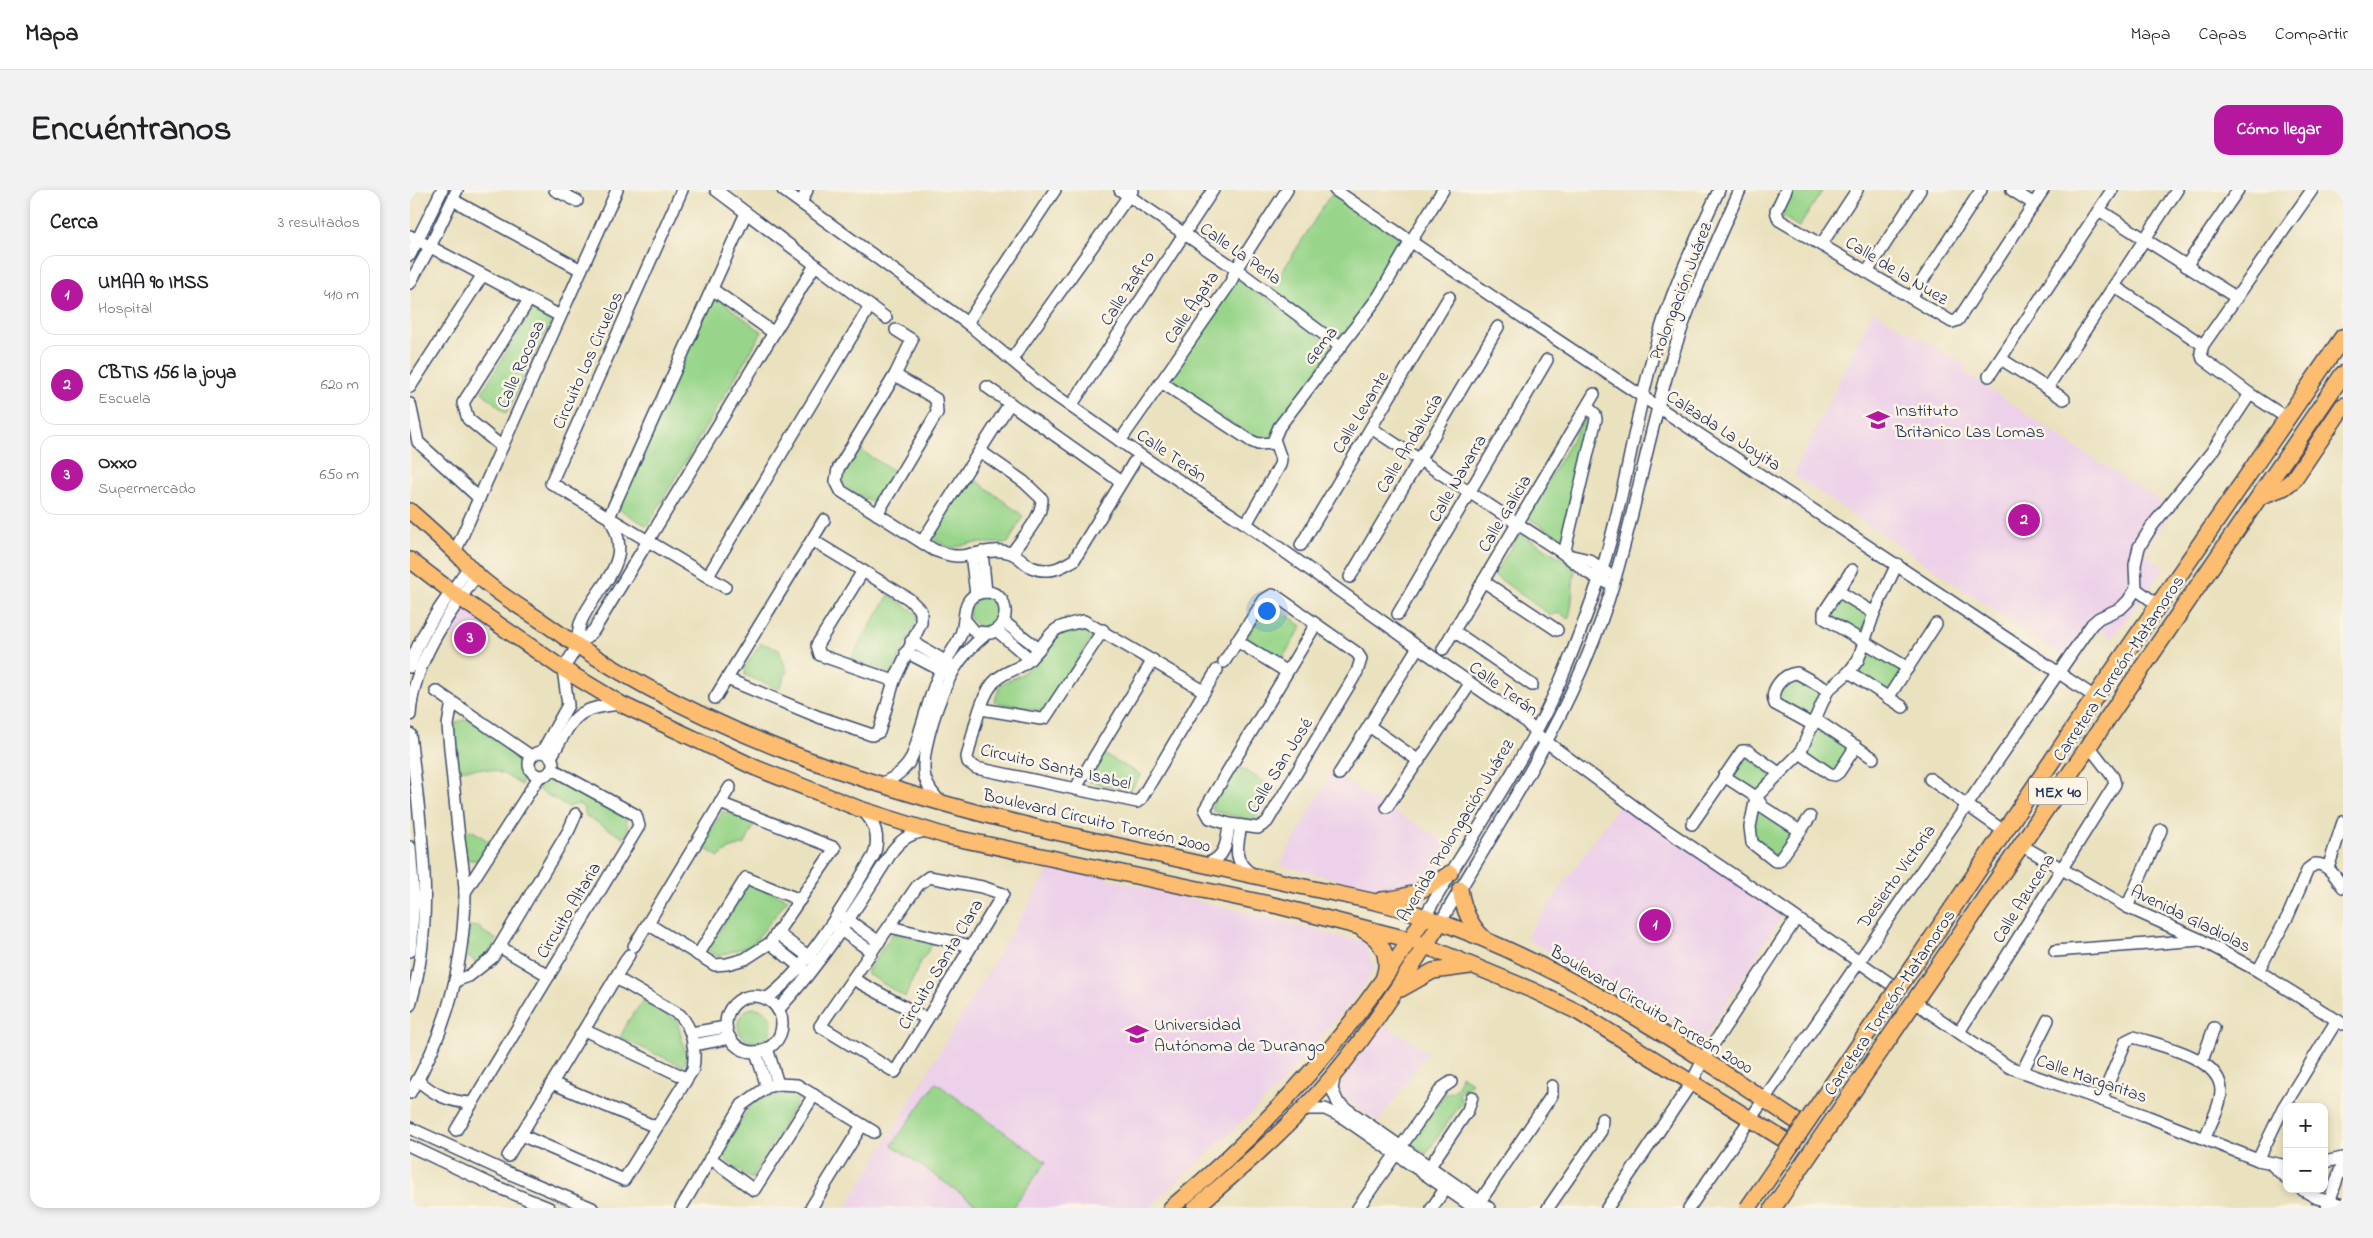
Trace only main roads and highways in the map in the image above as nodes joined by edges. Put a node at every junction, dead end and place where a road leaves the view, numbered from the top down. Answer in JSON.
{"nodes":[{"id":1,"x":2343,"y":337,"type":"edge"},
{"id":2,"x":2343,"y":374,"type":"edge"},
{"id":3,"x":2343,"y":406,"type":"edge"},
{"id":4,"x":2260,"y":496,"type":"junction"},
{"id":5,"x":410,"y":511,"type":"edge"},
{"id":6,"x":410,"y":560,"type":"edge"},
{"id":7,"x":2095,"y":697,"type":"junction"},
{"id":8,"x":766,"y":744,"type":"junction"},
{"id":9,"x":756,"y":768,"type":"junction"},
{"id":10,"x":1051,"y":831,"type":"junction"},
{"id":11,"x":2002,"y":837,"type":"junction"},
{"id":12,"x":2023,"y":841,"type":"junction"},
{"id":13,"x":1043,"y":855,"type":"junction"},
{"id":14,"x":1450,"y":873,"type":"road end"},
{"id":15,"x":1460,"y":889,"type":"road end"},
{"id":16,"x":1374,"y":900,"type":"junction"},
{"id":17,"x":1425,"y":916,"type":"junction"},
{"id":18,"x":1351,"y":923,"type":"junction"},
{"id":19,"x":1440,"y":923,"type":"junction"},
{"id":20,"x":1411,"y":940,"type":"junction"},
{"id":21,"x":1490,"y":943,"type":"junction"},
{"id":22,"x":1425,"y":945,"type":"junction"},
{"id":23,"x":1475,"y":966,"type":"junction"},
{"id":24,"x":1382,"y":982,"type":"junction"},
{"id":25,"x":1395,"y":992,"type":"junction"},
{"id":26,"x":1910,"y":1006,"type":"junction"},
{"id":27,"x":1812,"y":1103,"type":"junction"},
{"id":28,"x":1828,"y":1110,"type":"junction"},
{"id":29,"x":1800,"y":1137,"type":"junction"},
{"id":30,"x":1768,"y":1167,"type":"junction"},
{"id":31,"x":1780,"y":1180,"type":"junction"},
{"id":32,"x":1171,"y":1208,"type":"edge"},
{"id":33,"x":1195,"y":1208,"type":"edge"},
{"id":34,"x":1739,"y":1208,"type":"edge"},
{"id":35,"x":1748,"y":1208,"type":"edge"},
{"id":36,"x":1761,"y":1208,"type":"edge"},
{"id":37,"x":1774,"y":1208,"type":"edge"}],
"edges":[{"from":1,"to":7,"type":"highway","number":"MEX 40"},
{"from":2,"to":4,"type":"highway","name":"Carretera Torreón-Matamoros","number":"MEX 40"},
{"from":3,"to":4,"type":"highway"},
{"from":4,"to":12,"type":"highway","name":"Carretera Torreón-Matamoros","number":"MEX 40"},
{"from":5,"to":8,"type":"main road","name":"Boulevard Circuito Torreón 2000"},
{"from":6,"to":9,"type":"main road"},
{"from":7,"to":11,"type":"highway","number":"MEX 40"},
{"from":7,"to":12,"type":"highway"},
{"from":8,"to":9,"type":"main road"},
{"from":8,"to":10,"type":"main road","name":"Boulevard Circuito Torreón 2000"},
{"from":9,"to":13,"type":"main road"},
{"from":10,"to":13,"type":"main road"},
{"from":10,"to":16,"type":"main road","name":"Boulevard Circuito Torreón 2000"},
{"from":11,"to":27,"type":"highway"},
{"from":11,"to":35,"type":"highway","number":"MEX 40","bridge":true},
{"from":12,"to":26,"type":"highway","name":"Carretera Torreón-Matamoros","number":"MEX 40"},
{"from":13,"to":18,"type":"main road"},
{"from":14,"to":16,"type":"main road"},
{"from":15,"to":21,"type":"main road"},
{"from":16,"to":17,"type":"main road","name":"Boulevard Circuito Torreón 2000"},
{"from":17,"to":19,"type":"main road","name":"Boulevard Circuito Torreón 2000"},
{"from":17,"to":20,"type":"main road","name":"Avenida Prolongación Juárez"},
{"from":18,"to":20,"type":"main road"},
{"from":18,"to":24,"type":"main road"},
{"from":19,"to":21,"type":"main road","name":"Boulevard Circuito Torreón 2000"},
{"from":19,"to":22,"type":"main road","name":"Avenida Prolongación Juárez"},
{"from":20,"to":22,"type":"main road"},
{"from":20,"to":24,"type":"main road","name":"Avenida Prolongación Juárez"},
{"from":21,"to":29,"type":"main road","name":"Boulevard Circuito Torreón 2000"},
{"from":22,"to":23,"type":"main road"},
{"from":22,"to":25,"type":"main road","name":"Avenida Prolongación Juárez"},
{"from":23,"to":25,"type":"main road"},
{"from":23,"to":29,"type":"main road"},
{"from":24,"to":32,"type":"main road","name":"Avenida Prolongación Juárez"},
{"from":25,"to":33,"type":"main road","name":"Avenida Prolongación Juárez"},
{"from":26,"to":28,"type":"highway"},
{"from":26,"to":37,"type":"highway","name":"Carretera Torreón-Matamoros","number":"MEX 40"},
{"from":27,"to":28,"type":"highway"},
{"from":27,"to":29,"type":"highway"},
{"from":28,"to":29,"type":"highway"},
{"from":29,"to":30,"type":"highway"},
{"from":29,"to":31,"type":"highway"},
{"from":30,"to":31,"type":"highway"},
{"from":30,"to":34,"type":"highway"},
{"from":31,"to":36,"type":"highway"}]}
